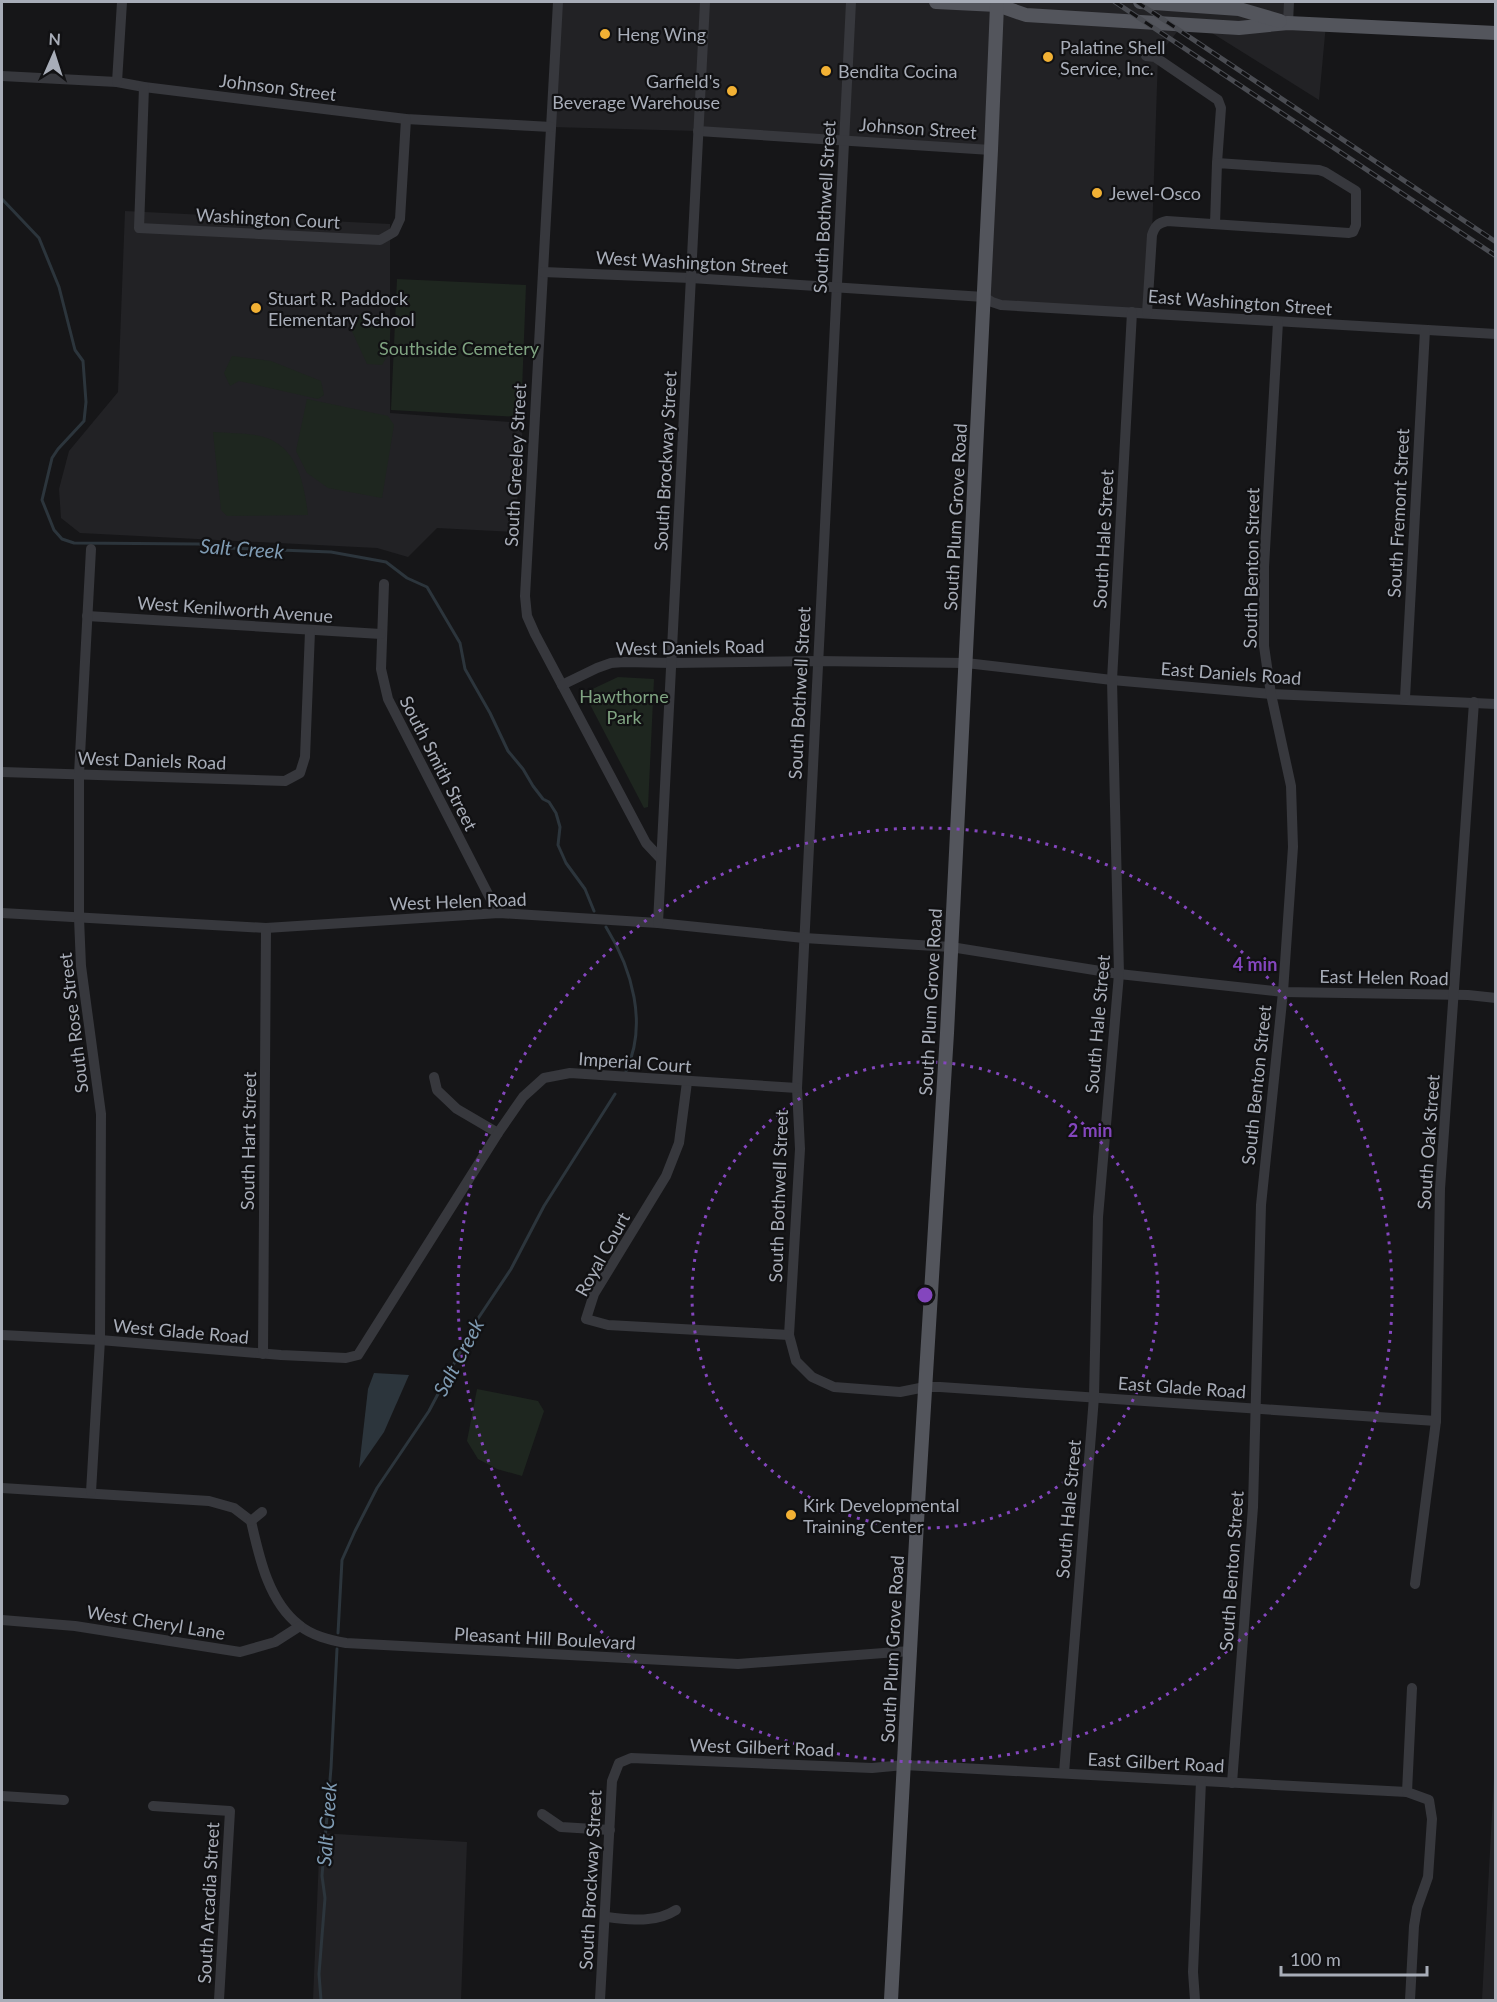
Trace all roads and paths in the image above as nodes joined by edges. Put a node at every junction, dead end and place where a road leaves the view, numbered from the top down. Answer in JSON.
{"nodes":[{"id":1,"x":122,"y":2,"type":"edge"},
{"id":2,"x":558,"y":2,"type":"edge"},
{"id":3,"x":705,"y":2,"type":"edge"},
{"id":4,"x":852,"y":2,"type":"edge"},
{"id":5,"x":936,"y":2,"type":"edge"},
{"id":6,"x":1000,"y":2,"type":"edge"},
{"id":7,"x":1140,"y":2,"type":"edge"},
{"id":8,"x":1289,"y":2,"type":"edge"},
{"id":9,"x":1287,"y":23,"type":"junction"},
{"id":10,"x":1496,"y":33,"type":"edge"},
{"id":11,"x":1146,"y":56,"type":"dead end"},
{"id":12,"x":2,"y":76,"type":"edge"},
{"id":13,"x":117,"y":82,"type":"junction"},
{"id":14,"x":144,"y":87,"type":"junction"},
{"id":15,"x":406,"y":119,"type":"junction"},
{"id":16,"x":551,"y":127,"type":"junction"},
{"id":17,"x":698,"y":131,"type":"junction"},
{"id":18,"x":845,"y":140,"type":"junction"},
{"id":19,"x":991,"y":150,"type":"junction"},
{"id":20,"x":1217,"y":163,"type":"junction"},
{"id":21,"x":1215,"y":224,"type":"junction"},
{"id":22,"x":543,"y":272,"type":"junction"},
{"id":23,"x":691,"y":278,"type":"junction"},
{"id":24,"x":836,"y":287,"type":"junction"},
{"id":25,"x":984,"y":297,"type":"junction"},
{"id":26,"x":1132,"y":312,"type":"junction"},
{"id":27,"x":1147,"y":313,"type":"junction"},
{"id":28,"x":1278,"y":322,"type":"junction"},
{"id":29,"x":1425,"y":330,"type":"junction"},
{"id":30,"x":1496,"y":334,"type":"edge"},
{"id":31,"x":92,"y":549,"type":"dead end"},
{"id":32,"x":384,"y":584,"type":"dead end"},
{"id":33,"x":87,"y":616,"type":"junction"},
{"id":34,"x":309,"y":630,"type":"junction"},
{"id":35,"x":381,"y":634,"type":"junction"},
{"id":36,"x":817,"y":661,"type":"junction"},
{"id":37,"x":672,"y":663,"type":"junction"},
{"id":38,"x":966,"y":663,"type":"junction"},
{"id":39,"x":1112,"y":680,"type":"junction"},
{"id":40,"x":562,"y":685,"type":"junction"},
{"id":41,"x":1271,"y":694,"type":"junction"},
{"id":42,"x":1405,"y":698,"type":"junction"},
{"id":43,"x":1473,"y":702,"type":"junction"},
{"id":44,"x":1496,"y":704,"type":"edge"},
{"id":45,"x":2,"y":772,"type":"edge"},
{"id":46,"x":79,"y":774,"type":"junction"},
{"id":47,"x":661,"y":859,"type":"junction"},
{"id":48,"x":2,"y":913,"type":"edge"},
{"id":49,"x":499,"y":913,"type":"junction"},
{"id":50,"x":79,"y":918,"type":"junction"},
{"id":51,"x":658,"y":923,"type":"junction"},
{"id":52,"x":266,"y":928,"type":"junction"},
{"id":53,"x":804,"y":938,"type":"junction"},
{"id":54,"x":951,"y":947,"type":"junction"},
{"id":55,"x":1119,"y":974,"type":"junction"},
{"id":56,"x":1283,"y":992,"type":"junction"},
{"id":57,"x":1455,"y":995,"type":"junction"},
{"id":58,"x":1496,"y":998,"type":"edge"},
{"id":59,"x":434,"y":1077,"type":"dead end"},
{"id":60,"x":687,"y":1082,"type":"junction"},
{"id":61,"x":797,"y":1088,"type":"junction"},
{"id":62,"x":498,"y":1133,"type":"junction"},
{"id":63,"x":2,"y":1335,"type":"edge"},
{"id":64,"x":789,"y":1335,"type":"junction"},
{"id":65,"x":99,"y":1340,"type":"junction"},
{"id":66,"x":262,"y":1354,"type":"junction"},
{"id":67,"x":358,"y":1355,"type":"joint"},
{"id":68,"x":925,"y":1387,"type":"junction"},
{"id":69,"x":1094,"y":1397,"type":"junction"},
{"id":70,"x":1257,"y":1409,"type":"junction"},
{"id":71,"x":1436,"y":1421,"type":"junction"},
{"id":72,"x":2,"y":1488,"type":"edge"},
{"id":73,"x":91,"y":1492,"type":"junction"},
{"id":74,"x":262,"y":1512,"type":"dead end"},
{"id":75,"x":251,"y":1521,"type":"junction"},
{"id":76,"x":1415,"y":1584,"type":"dead end"},
{"id":77,"x":2,"y":1620,"type":"edge"},
{"id":78,"x":300,"y":1626,"type":"junction"},
{"id":79,"x":910,"y":1652,"type":"junction"},
{"id":80,"x":1412,"y":1688,"type":"dead end"},
{"id":81,"x":619,"y":1763,"type":"joint"},
{"id":82,"x":904,"y":1765,"type":"junction"},
{"id":83,"x":1064,"y":1773,"type":"junction"},
{"id":84,"x":1201,"y":1781,"type":"junction"},
{"id":85,"x":1232,"y":1783,"type":"junction"},
{"id":86,"x":1407,"y":1792,"type":"junction"},
{"id":87,"x":2,"y":1796,"type":"edge"},
{"id":88,"x":64,"y":1800,"type":"dead end"},
{"id":89,"x":153,"y":1806,"type":"dead end"},
{"id":90,"x":542,"y":1814,"type":"dead end"},
{"id":91,"x":610,"y":1830,"type":"junction"},
{"id":92,"x":676,"y":1910,"type":"dead end"},
{"id":93,"x":605,"y":1917,"type":"junction"},
{"id":94,"x":219,"y":2001,"type":"edge"},
{"id":95,"x":600,"y":2001,"type":"edge"},
{"id":96,"x":891,"y":2001,"type":"edge"},
{"id":97,"x":1195,"y":2001,"type":"edge"},
{"id":98,"x":1410,"y":2001,"type":"edge"}],
"edges":[{"from":1,"to":13,"type":"street"},
{"from":2,"to":16,"type":"street","name":"South Greeley Street"},
{"from":3,"to":17,"type":"street","name":"South Brockway Street"},
{"from":4,"to":18,"type":"street","name":"South Bothwell Street"},
{"from":5,"to":6,"type":"main road"},
{"from":6,"to":9,"type":"main road"},
{"from":6,"to":19,"type":"main road","name":"South Plum Grove Road"},
{"from":7,"to":9,"type":"main road"},
{"from":8,"to":9,"type":"street"},
{"from":9,"to":10,"type":"main road"},
{"from":11,"to":20,"type":"street"},
{"from":12,"to":13,"type":"street","name":"Johnson Street"},
{"from":13,"to":14,"type":"street","name":"Johnson Street"},
{"from":14,"to":15,"type":"street","name":"Johnson Street"},
{"from":14,"to":15,"type":"street","name":"Washington Court"},
{"from":15,"to":16,"type":"street","name":"Johnson Street"},
{"from":16,"to":22,"type":"street","name":"South Greeley Street"},
{"from":17,"to":18,"type":"street","name":"Johnson Street"},
{"from":17,"to":23,"type":"street","name":"South Brockway Street"},
{"from":18,"to":19,"type":"street","name":"Johnson Street"},
{"from":18,"to":24,"type":"street","name":"South Bothwell Street"},
{"from":19,"to":25,"type":"main road","name":"South Plum Grove Road"},
{"from":20,"to":21,"type":"street"},
{"from":20,"to":21,"type":"street"},
{"from":21,"to":27,"type":"street"},
{"from":22,"to":23,"type":"street","name":"West Washington Street"},
{"from":22,"to":40,"type":"street","name":"South Greeley Street"},
{"from":23,"to":24,"type":"street","name":"West Washington Street"},
{"from":23,"to":37,"type":"street","name":"South Brockway Street"},
{"from":24,"to":25,"type":"street","name":"West Washington Street"},
{"from":24,"to":36,"type":"street","name":"South Bothwell Street"},
{"from":25,"to":26,"type":"street","name":"East Washington Street"},
{"from":25,"to":38,"type":"main road","name":"South Plum Grove Road"},
{"from":26,"to":27,"type":"street","name":"East Washington Street"},
{"from":26,"to":39,"type":"street","name":"South Hale Street"},
{"from":27,"to":28,"type":"street","name":"East Washington Street"},
{"from":28,"to":29,"type":"street","name":"East Washington Street"},
{"from":28,"to":41,"type":"street","name":"South Benton Street"},
{"from":29,"to":30,"type":"street","name":"East Washington Street"},
{"from":29,"to":42,"type":"street","name":"South Fremont Street"},
{"from":31,"to":33,"type":"street","name":"South Rose Street"},
{"from":32,"to":35,"type":"street","name":"South Smith Street"},
{"from":33,"to":34,"type":"street","name":"West Kenilworth Avenue"},
{"from":33,"to":46,"type":"street","name":"South Rose Street"},
{"from":34,"to":35,"type":"street","name":"West Kenilworth Avenue"},
{"from":34,"to":46,"type":"street","name":"West Daniels Road"},
{"from":35,"to":49,"type":"street","name":"South Smith Street"},
{"from":36,"to":37,"type":"street","name":"West Daniels Road"},
{"from":36,"to":38,"type":"street","name":"West Daniels Road"},
{"from":36,"to":53,"type":"street","name":"South Bothwell Street"},
{"from":37,"to":40,"type":"street","name":"West Daniels Road"},
{"from":37,"to":47,"type":"street","name":"South Brockway Street"},
{"from":38,"to":39,"type":"street","name":"East Daniels Road"},
{"from":38,"to":54,"type":"main road","name":"South Plum Grove Road"},
{"from":39,"to":41,"type":"street","name":"East Daniels Road"},
{"from":39,"to":55,"type":"street","name":"South Hale Street"},
{"from":40,"to":47,"type":"street","name":"South Greeley Street"},
{"from":41,"to":42,"type":"street","name":"East Daniels Road"},
{"from":41,"to":56,"type":"street","name":"South Benton Street"},
{"from":42,"to":43,"type":"street","name":"East Daniels Road"},
{"from":43,"to":44,"type":"street","name":"East Daniels Road"},
{"from":43,"to":57,"type":"street","name":"South Oak Street"},
{"from":45,"to":46,"type":"street","name":"West Daniels Road"},
{"from":46,"to":50,"type":"street","name":"South Rose Street"},
{"from":47,"to":51,"type":"street","name":"South Brockway Street"},
{"from":48,"to":50,"type":"street","name":"West Helen Road"},
{"from":49,"to":51,"type":"street","name":"West Helen Road"},
{"from":49,"to":52,"type":"street","name":"West Helen Road"},
{"from":50,"to":52,"type":"street","name":"West Helen Road"},
{"from":50,"to":65,"type":"street","name":"South Rose Street"},
{"from":51,"to":53,"type":"street","name":"West Helen Road"},
{"from":52,"to":66,"type":"street","name":"South Hart Street"},
{"from":53,"to":54,"type":"street","name":"West Helen Road"},
{"from":53,"to":61,"type":"street","name":"South Bothwell Street"},
{"from":54,"to":55,"type":"street","name":"East Helen Road"},
{"from":54,"to":68,"type":"main road","name":"South Plum Grove Road"},
{"from":55,"to":56,"type":"street","name":"East Helen Road"},
{"from":55,"to":69,"type":"street","name":"South Hale Street"},
{"from":56,"to":57,"type":"street","name":"East Helen Road"},
{"from":56,"to":70,"type":"street","name":"South Benton Street"},
{"from":57,"to":58,"type":"street","name":"East Helen Road"},
{"from":57,"to":71,"type":"street","name":"South Oak Street"},
{"from":59,"to":62,"type":"street"},
{"from":60,"to":61,"type":"street","name":"Imperial Court"},
{"from":60,"to":62,"type":"street","name":"Imperial Court"},
{"from":60,"to":64,"type":"street","name":"Royal Court"},
{"from":61,"to":64,"type":"street","name":"South Bothwell Street"},
{"from":62,"to":67,"type":"street","name":"Imperial Court"},
{"from":63,"to":65,"type":"street","name":"West Glade Road"},
{"from":64,"to":68,"type":"street","name":"South Bothwell Street"},
{"from":65,"to":66,"type":"street","name":"West Glade Road"},
{"from":65,"to":73,"type":"street","name":"South Rose Street"},
{"from":66,"to":67,"type":"street","name":"West Glade Road"},
{"from":68,"to":69,"type":"street","name":"East Glade Road"},
{"from":68,"to":79,"type":"main road","name":"South Plum Grove Road"},
{"from":69,"to":70,"type":"street","name":"East Glade Road"},
{"from":69,"to":83,"type":"street","name":"South Hale Street"},
{"from":70,"to":71,"type":"street","name":"East Glade Road"},
{"from":70,"to":85,"type":"street","name":"South Benton Street"},
{"from":71,"to":76,"type":"street","name":"South Oak Street"},
{"from":72,"to":73,"type":"street"},
{"from":73,"to":75,"type":"street"},
{"from":74,"to":75,"type":"street"},
{"from":75,"to":78,"type":"street","name":"Pleasant Hill Boulevard"},
{"from":77,"to":78,"type":"street","name":"West Cheryl Lane"},
{"from":78,"to":79,"type":"street","name":"Pleasant Hill Boulevard"},
{"from":79,"to":82,"type":"main road","name":"South Plum Grove Road"},
{"from":80,"to":86,"type":"street"},
{"from":81,"to":82,"type":"street","name":"West Gilbert Road"},
{"from":81,"to":91,"type":"street","name":"South Brockway Street"},
{"from":82,"to":83,"type":"street","name":"East Gilbert Road"},
{"from":82,"to":96,"type":"main road","name":"South Plum Grove Road"},
{"from":83,"to":84,"type":"street","name":"East Gilbert Road"},
{"from":84,"to":85,"type":"street","name":"East Gilbert Road"},
{"from":84,"to":97,"type":"street"},
{"from":85,"to":86,"type":"street","name":"East Gilbert Road"},
{"from":86,"to":98,"type":"street"},
{"from":87,"to":88,"type":"street"},
{"from":89,"to":94,"type":"street","name":"South Arcadia Street"},
{"from":90,"to":91,"type":"street"},
{"from":91,"to":93,"type":"street","name":"South Brockway Street"},
{"from":92,"to":93,"type":"street"},
{"from":93,"to":95,"type":"street","name":"South Brockway Street"}]}
